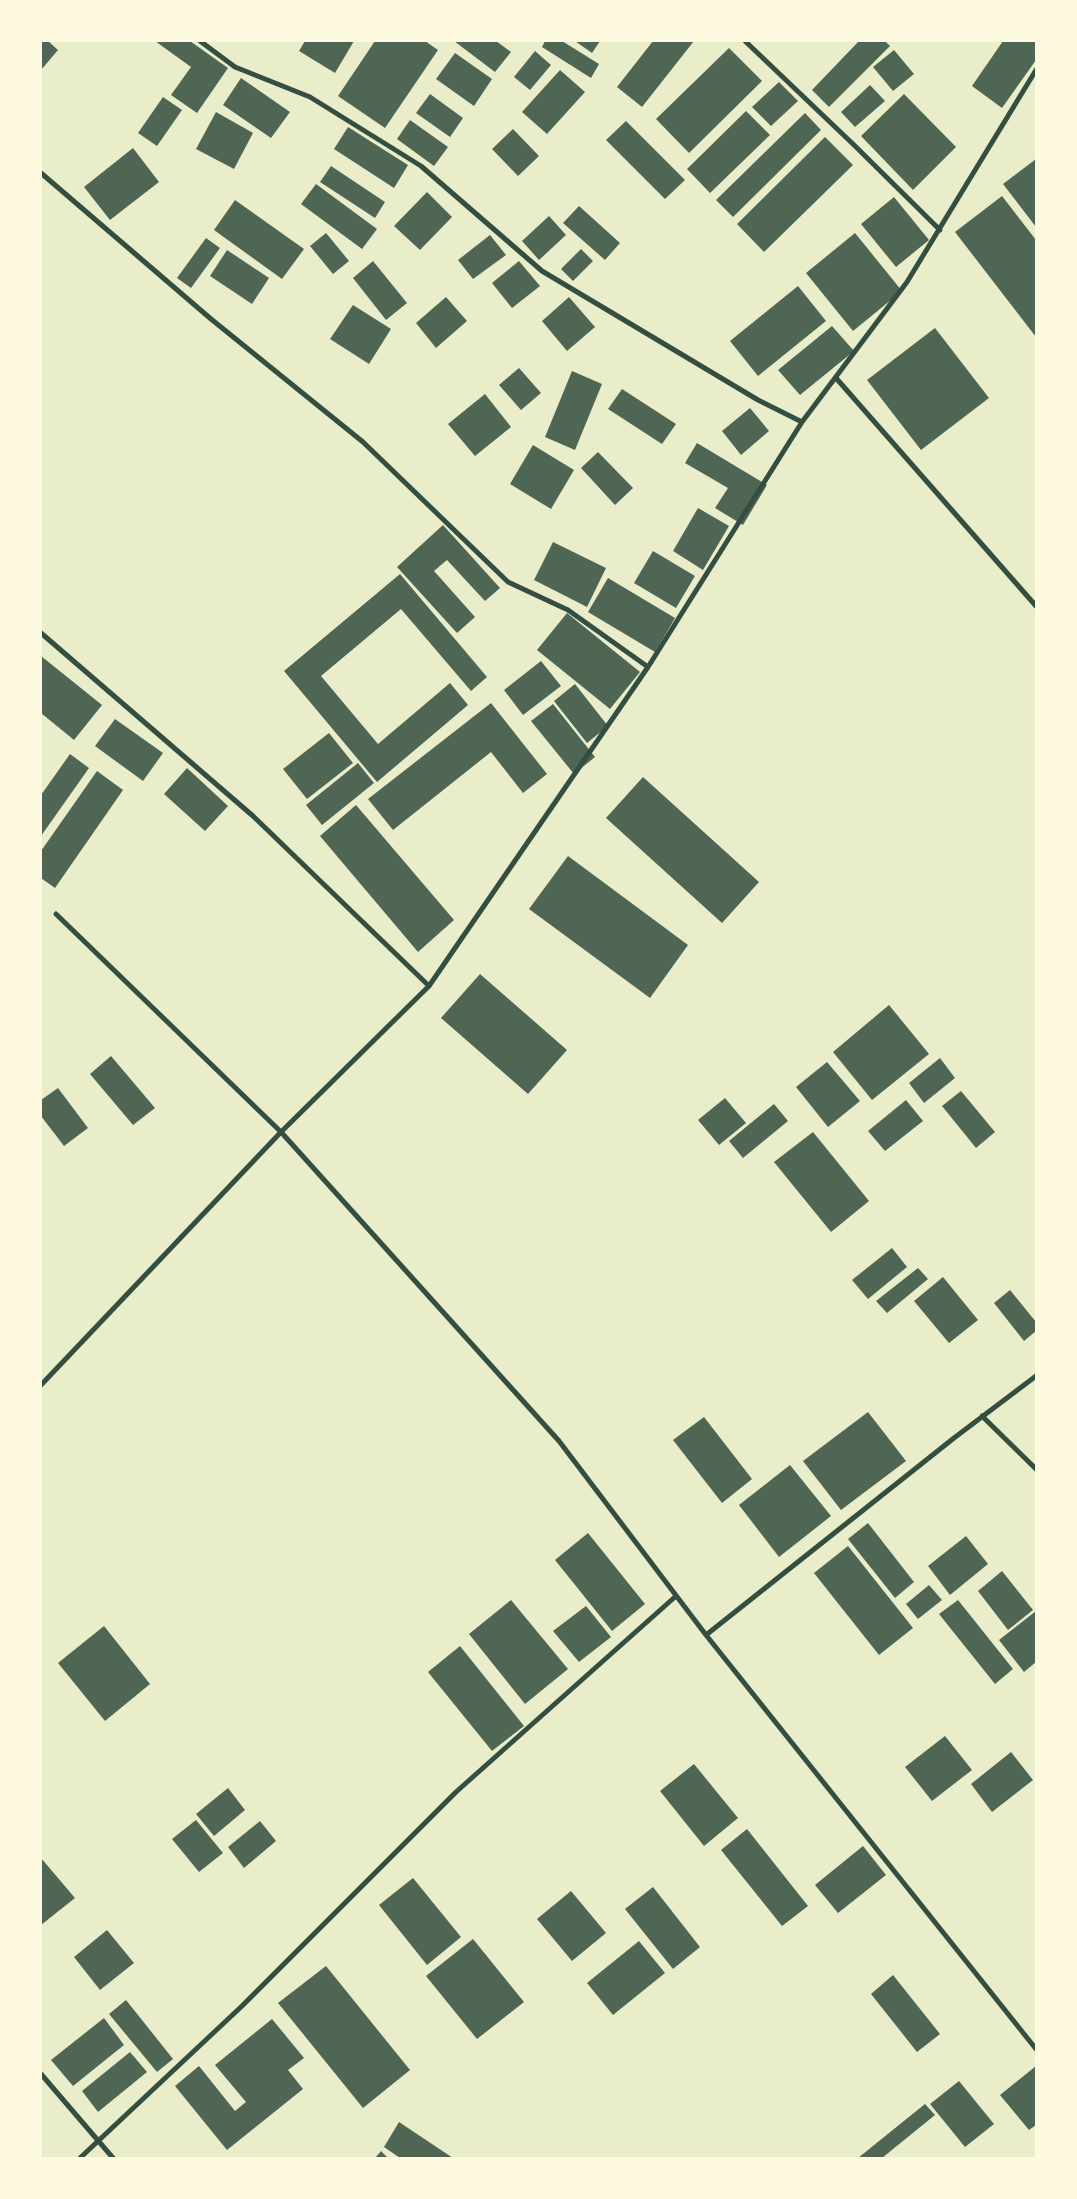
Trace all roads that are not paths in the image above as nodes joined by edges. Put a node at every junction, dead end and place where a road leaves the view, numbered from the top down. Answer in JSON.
{"nodes":[{"id":1,"x":200,"y":41,"type":"edge"},
{"id":2,"x":745,"y":41,"type":"edge"},
{"id":3,"x":1036,"y":70,"type":"edge"},
{"id":4,"x":41,"y":173,"type":"edge"},
{"id":5,"x":940,"y":230,"type":"junction"},
{"id":6,"x":836,"y":378,"type":"junction"},
{"id":7,"x":802,"y":422,"type":"junction"},
{"id":8,"x":1036,"y":606,"type":"edge"},
{"id":9,"x":41,"y":633,"type":"edge"},
{"id":10,"x":648,"y":667,"type":"junction"},
{"id":11,"x":56,"y":914,"type":"dead end"},
{"id":12,"x":429,"y":986,"type":"junction"},
{"id":13,"x":281,"y":1132,"type":"junction"},
{"id":14,"x":1036,"y":1376,"type":"edge"},
{"id":15,"x":41,"y":1384,"type":"edge"},
{"id":16,"x":982,"y":1416,"type":"junction"},
{"id":17,"x":1036,"y":1469,"type":"edge"},
{"id":18,"x":676,"y":1596,"type":"junction"},
{"id":19,"x":706,"y":1635,"type":"junction"},
{"id":20,"x":1035,"y":2049,"type":"edge"},
{"id":21,"x":41,"y":2074,"type":"edge"},
{"id":22,"x":97,"y":2142,"type":"junction"},
{"id":23,"x":80,"y":2158,"type":"edge"},
{"id":24,"x":113,"y":2158,"type":"edge"}],
"edges":[{"from":1,"to":7,"type":"street"},
{"from":2,"to":5,"type":"street"},
{"from":3,"to":5,"type":"street"},
{"from":4,"to":10,"type":"street"},
{"from":5,"to":6,"type":"street"},
{"from":6,"to":7,"type":"street"},
{"from":6,"to":8,"type":"street"},
{"from":7,"to":10,"type":"street"},
{"from":9,"to":12,"type":"street"},
{"from":10,"to":12,"type":"street"},
{"from":11,"to":13,"type":"street"},
{"from":12,"to":13,"type":"street"},
{"from":13,"to":15,"type":"street"},
{"from":13,"to":18,"type":"street"},
{"from":14,"to":16,"type":"street"},
{"from":16,"to":17,"type":"street"},
{"from":16,"to":19,"type":"street"},
{"from":18,"to":19,"type":"street"},
{"from":18,"to":22,"type":"street"},
{"from":19,"to":20,"type":"street"},
{"from":21,"to":22,"type":"street"},
{"from":22,"to":23,"type":"street"},
{"from":22,"to":24,"type":"street"}]}
